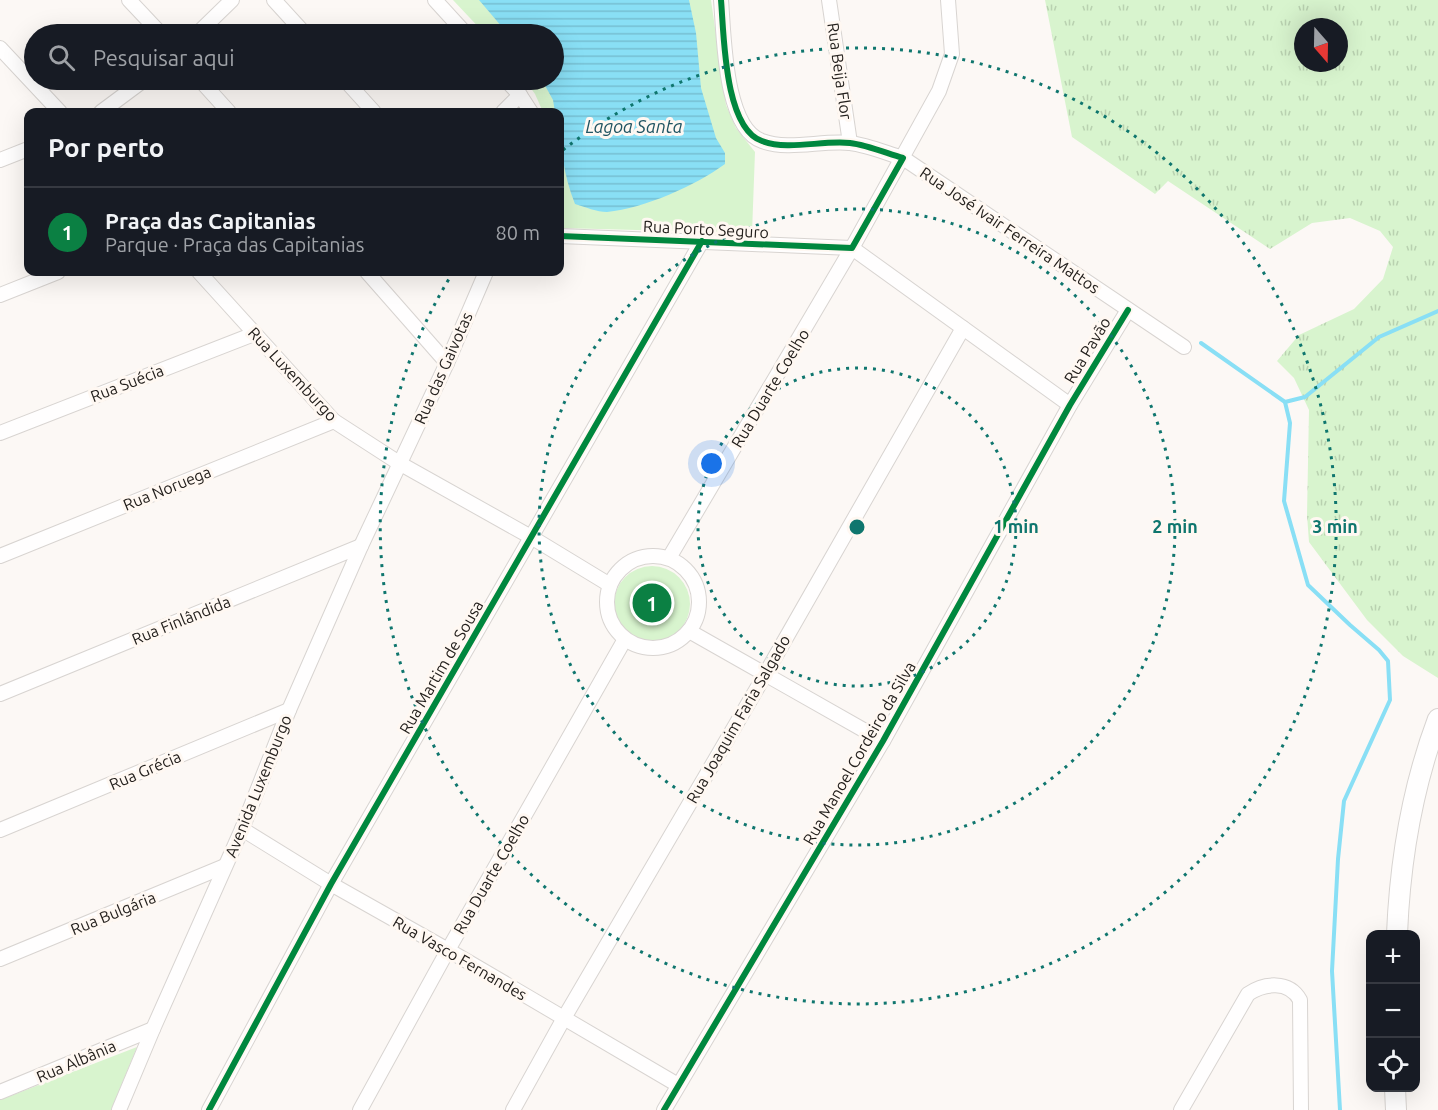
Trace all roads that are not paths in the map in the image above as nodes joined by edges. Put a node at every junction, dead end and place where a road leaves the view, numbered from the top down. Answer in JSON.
{"nodes":[{"id":1,"x":129,"y":0,"type":"edge"},
{"id":2,"x":232,"y":0,"type":"edge"},
{"id":3,"x":274,"y":0,"type":"edge"},
{"id":4,"x":435,"y":0,"type":"edge"},
{"id":5,"x":721,"y":0,"type":"edge"},
{"id":6,"x":829,"y":0,"type":"edge"},
{"id":7,"x":948,"y":0,"type":"edge"},
{"id":8,"x":151,"y":24,"type":"edge"},
{"id":9,"x":207,"y":24,"type":"edge"},
{"id":10,"x":296,"y":24,"type":"edge"},
{"id":11,"x":457,"y":24,"type":"edge"},
{"id":12,"x":0,"y":48,"type":"edge"},
{"id":13,"x":24,"y":74,"type":"edge"},
{"id":14,"x":39,"y":90,"type":"edge"},
{"id":15,"x":131,"y":90,"type":"edge"},
{"id":16,"x":209,"y":90,"type":"edge"},
{"id":17,"x":354,"y":90,"type":"edge"},
{"id":18,"x":516,"y":90,"type":"edge"},
{"id":19,"x":520,"y":95,"type":"junction"},
{"id":20,"x":56,"y":108,"type":"edge"},
{"id":21,"x":106,"y":108,"type":"edge"},
{"id":22,"x":225,"y":108,"type":"edge"},
{"id":23,"x":370,"y":108,"type":"edge"},
{"id":24,"x":507,"y":108,"type":"edge"},
{"id":25,"x":528,"y":108,"type":"edge"},
{"id":26,"x":850,"y":143,"type":"junction"},
{"id":27,"x":24,"y":151,"type":"edge"},
{"id":28,"x":903,"y":158,"type":"junction"},
{"id":29,"x":0,"y":160,"type":"edge"},
{"id":30,"x":564,"y":236,"type":"edge"},
{"id":31,"x":702,"y":241,"type":"junction"},
{"id":32,"x":852,"y":248,"type":"junction"},
{"id":33,"x":48,"y":276,"type":"edge"},
{"id":34,"x":203,"y":276,"type":"edge"},
{"id":35,"x":371,"y":276,"type":"edge"},
{"id":36,"x":484,"y":276,"type":"edge"},
{"id":37,"x":0,"y":295,"type":"edge"},
{"id":38,"x":1128,"y":310,"type":"junction"},
{"id":39,"x":963,"y":328,"type":"junction"},
{"id":40,"x":254,"y":334,"type":"junction"},
{"id":41,"x":1184,"y":346,"type":"dead end"},
{"id":42,"x":447,"y":363,"type":"junction"},
{"id":43,"x":1070,"y":405,"type":"junction"},
{"id":44,"x":334,"y":421,"type":"junction"},
{"id":45,"x":0,"y":433,"type":"edge"},
{"id":46,"x":399,"y":464,"type":"junction"},
{"id":47,"x":531,"y":537,"type":"junction"},
{"id":48,"x":361,"y":546,"type":"junction"},
{"id":49,"x":0,"y":556,"type":"edge"},
{"id":50,"x":669,"y":558,"type":"junction"},
{"id":51,"x":610,"y":585,"type":"junction"},
{"id":52,"x":690,"y":631,"type":"junction"},
{"id":53,"x":625,"y":639,"type":"junction"},
{"id":54,"x":766,"y":673,"type":"junction"},
{"id":55,"x":0,"y":694,"type":"edge"},
{"id":56,"x":290,"y":710,"type":"junction"},
{"id":57,"x":1438,"y":719,"type":"edge"},
{"id":58,"x":883,"y":741,"type":"junction"},
{"id":59,"x":242,"y":829,"type":"junction"},
{"id":60,"x":0,"y":830,"type":"edge"},
{"id":61,"x":225,"y":866,"type":"junction"},
{"id":62,"x":331,"y":884,"type":"junction"},
{"id":63,"x":1397,"y":930,"type":"edge"},
{"id":64,"x":448,"y":950,"type":"junction"},
{"id":65,"x":0,"y":959,"type":"edge"},
{"id":66,"x":564,"y":1018,"type":"junction"},
{"id":67,"x":153,"y":1029,"type":"junction"},
{"id":68,"x":678,"y":1086,"type":"junction"},
{"id":69,"x":0,"y":1092,"type":"edge"},
{"id":70,"x":1395,"y":1092,"type":"edge"},
{"id":71,"x":119,"y":1110,"type":"edge"},
{"id":72,"x":208,"y":1110,"type":"edge"},
{"id":73,"x":360,"y":1110,"type":"edge"},
{"id":74,"x":513,"y":1110,"type":"edge"},
{"id":75,"x":664,"y":1110,"type":"edge"},
{"id":76,"x":1181,"y":1110,"type":"edge"},
{"id":77,"x":1301,"y":1110,"type":"edge"},
{"id":78,"x":1396,"y":1110,"type":"edge"}],
"edges":[{"from":1,"to":8,"type":"street"},
{"from":2,"to":9,"type":"street"},
{"from":3,"to":10,"type":"street"},
{"from":4,"to":11,"type":"street"},
{"from":5,"to":26,"type":"street","name":"Rua José Ivair Ferreira Mattos"},
{"from":6,"to":26,"type":"street","name":"Rua Beija Flor"},
{"from":7,"to":28,"type":"street","name":"Rua Duarte Coelho"},
{"from":12,"to":13,"type":"street"},
{"from":14,"to":20,"type":"street"},
{"from":15,"to":21,"type":"street"},
{"from":16,"to":22,"type":"street"},
{"from":17,"to":23,"type":"street"},
{"from":18,"to":19,"type":"street"},
{"from":19,"to":24,"type":"street"},
{"from":19,"to":25,"type":"street"},
{"from":26,"to":28,"type":"street","name":"Rua José Ivair Ferreira Mattos"},
{"from":27,"to":29,"type":"street"},
{"from":28,"to":32,"type":"street","name":"Rua Duarte Coelho"},
{"from":28,"to":38,"type":"street","name":"Rua José Ivair Ferreira Mattos"},
{"from":30,"to":31,"type":"street","name":"Rua Porto Seguro"},
{"from":31,"to":32,"type":"street","name":"Rua Porto Seguro"},
{"from":31,"to":47,"type":"street","name":"Rua Martim de Sousa"},
{"from":32,"to":39,"type":"street"},
{"from":32,"to":50,"type":"street","name":"Rua Duarte Coelho"},
{"from":33,"to":37,"type":"street"},
{"from":34,"to":40,"type":"street","name":"Rua Luxemburgo"},
{"from":35,"to":42,"type":"street"},
{"from":36,"to":42,"type":"street","name":"Rua das Gaivotas"},
{"from":38,"to":41,"type":"street","name":"Rua José Ivair Ferreira Mattos"},
{"from":38,"to":43,"type":"street","name":"Rua Pavão"},
{"from":39,"to":43,"type":"street"},
{"from":39,"to":54,"type":"street","name":"Rua Joaquim Faria Salgado"},
{"from":40,"to":44,"type":"street","name":"Rua Luxemburgo"},
{"from":40,"to":45,"type":"street","name":"Rua Suécia"},
{"from":42,"to":46,"type":"street","name":"Rua das Gaivotas"},
{"from":43,"to":58,"type":"street","name":"Rua Manoel Cordeiro da Silva"},
{"from":44,"to":46,"type":"street","name":"Rua Luxemburgo"},
{"from":44,"to":49,"type":"street","name":"Rua Noruega"},
{"from":46,"to":47,"type":"street","name":"Rua Luxemburgo"},
{"from":46,"to":48,"type":"street","name":"Avenida Luxemburgo"},
{"from":47,"to":51,"type":"street","name":"Rua Luxemburgo"},
{"from":47,"to":62,"type":"street","name":"Rua Martim de Sousa"},
{"from":48,"to":55,"type":"street","name":"Rua Finlândida"},
{"from":48,"to":56,"type":"street","name":"Avenida Luxemburgo"},
{"from":50,"to":51,"type":"street"},
{"from":50,"to":52,"type":"street"},
{"from":51,"to":53,"type":"street"},
{"from":52,"to":53,"type":"street"},
{"from":52,"to":54,"type":"street"},
{"from":53,"to":64,"type":"street","name":"Rua Duarte Coelho"},
{"from":54,"to":58,"type":"street"},
{"from":54,"to":66,"type":"street","name":"Rua Joaquim Faria Salgado"},
{"from":56,"to":59,"type":"street","name":"Avenida Luxemburgo"},
{"from":56,"to":60,"type":"street","name":"Rua Grécia"},
{"from":57,"to":63,"type":"highway"},
{"from":58,"to":68,"type":"street","name":"Rua Manoel Cordeiro da Silva"},
{"from":59,"to":61,"type":"street","name":"Avenida Luxemburgo"},
{"from":59,"to":62,"type":"street","name":"Rua Vasco Fernandes"},
{"from":61,"to":65,"type":"street","name":"Rua Bulgária"},
{"from":61,"to":67,"type":"street","name":"Avenida Luxemburgo"},
{"from":62,"to":64,"type":"street","name":"Rua Vasco Fernandes"},
{"from":62,"to":72,"type":"street","name":"Rua Martim de Sousa"},
{"from":64,"to":66,"type":"street","name":"Rua Vasco Fernandes"},
{"from":64,"to":73,"type":"street","name":"Rua Duarte Coelho"},
{"from":66,"to":68,"type":"street","name":"Rua Vasco Fernandes"},
{"from":66,"to":74,"type":"street","name":"Rua Joaquim Faria Salgado"},
{"from":67,"to":69,"type":"street","name":"Rua Albânia"},
{"from":67,"to":71,"type":"street","name":"Avenida Luxemburgo"},
{"from":68,"to":75,"type":"street","name":"Rua Manoel Cordeiro da Silva"},
{"from":70,"to":78,"type":"highway"},
{"from":76,"to":77,"type":"street"}]}
